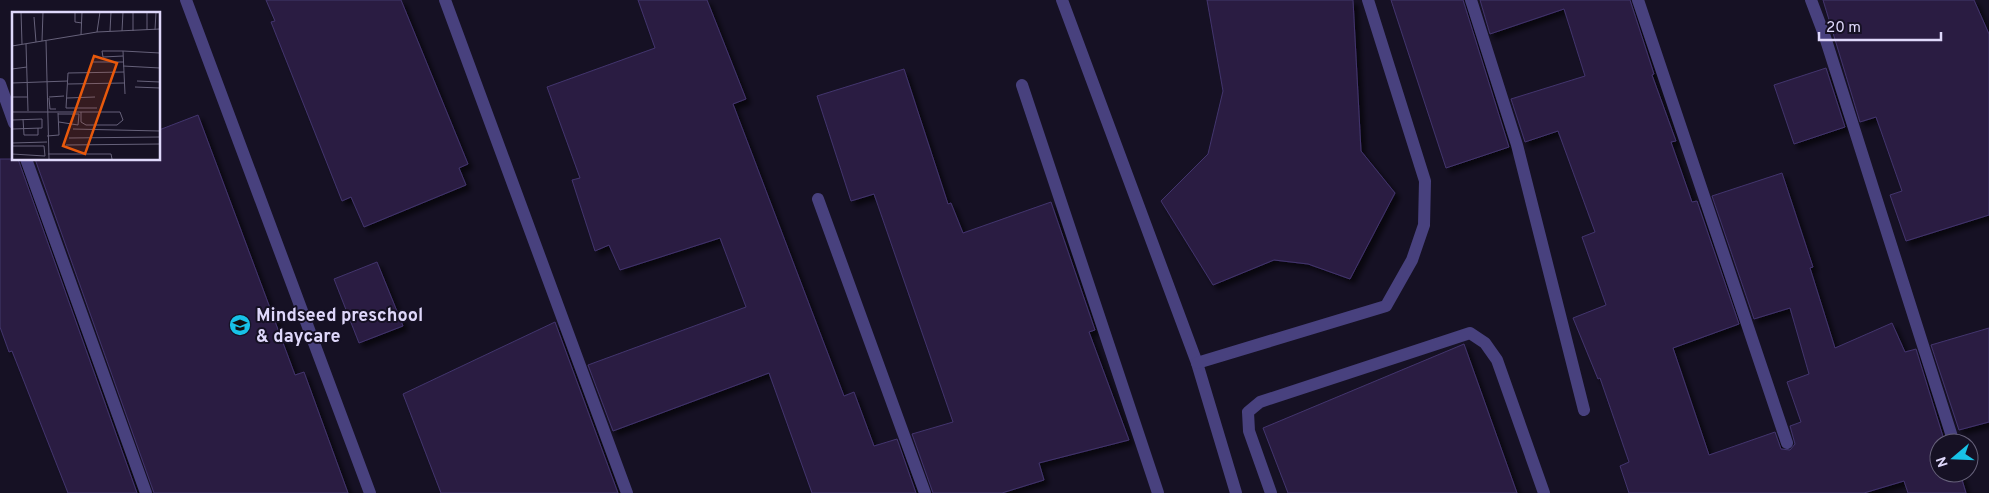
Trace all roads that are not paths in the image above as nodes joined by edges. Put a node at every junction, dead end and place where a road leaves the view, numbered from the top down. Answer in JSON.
{"nodes":[{"id":1,"x":186,"y":0,"type":"edge"},
{"id":2,"x":445,"y":0,"type":"edge"},
{"id":3,"x":1062,"y":0,"type":"edge"},
{"id":4,"x":1368,"y":0,"type":"edge"},
{"id":5,"x":1471,"y":0,"type":"edge"},
{"id":6,"x":1638,"y":0,"type":"edge"},
{"id":7,"x":1811,"y":0,"type":"edge"},
{"id":8,"x":0,"y":84,"type":"edge"},
{"id":9,"x":1022,"y":85,"type":"dead end"},
{"id":10,"x":12,"y":117,"type":"edge"},
{"id":11,"x":26,"y":160,"type":"edge"},
{"id":12,"x":818,"y":199,"type":"dead end"},
{"id":13,"x":1197,"y":363,"type":"junction"},
{"id":14,"x":1584,"y":410,"type":"dead end"},
{"id":15,"x":1951,"y":433,"type":"edge"},
{"id":16,"x":1787,"y":443,"type":"dead end"},
{"id":17,"x":146,"y":493,"type":"edge"},
{"id":18,"x":370,"y":493,"type":"edge"},
{"id":19,"x":627,"y":493,"type":"edge"},
{"id":20,"x":925,"y":493,"type":"edge"},
{"id":21,"x":1158,"y":493,"type":"edge"},
{"id":22,"x":1236,"y":493,"type":"edge"},
{"id":23,"x":1271,"y":493,"type":"edge"},
{"id":24,"x":1544,"y":493,"type":"edge"}],
"edges":[{"from":1,"to":18,"type":"street"},
{"from":2,"to":19,"type":"street"},
{"from":3,"to":13,"type":"street"},
{"from":4,"to":13,"type":"street"},
{"from":5,"to":14,"type":"street"},
{"from":6,"to":16,"type":"street"},
{"from":7,"to":15,"type":"street"},
{"from":8,"to":10,"type":"street"},
{"from":9,"to":21,"type":"street"},
{"from":11,"to":17,"type":"street"},
{"from":12,"to":20,"type":"street"},
{"from":13,"to":22,"type":"street"},
{"from":23,"to":24,"type":"street"}]}
